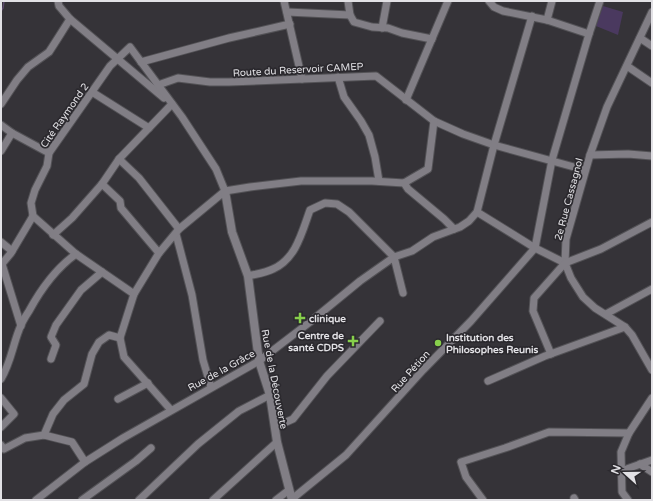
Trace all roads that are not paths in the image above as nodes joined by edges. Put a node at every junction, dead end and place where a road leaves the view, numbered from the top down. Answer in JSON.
{"nodes":[{"id":1,"x":58,"y":1,"type":"edge"},
{"id":2,"x":284,"y":1,"type":"edge"},
{"id":3,"x":348,"y":1,"type":"edge"},
{"id":4,"x":387,"y":1,"type":"edge"},
{"id":5,"x":448,"y":1,"type":"edge"},
{"id":6,"x":489,"y":1,"type":"edge"},
{"id":7,"x":552,"y":1,"type":"edge"},
{"id":8,"x":600,"y":1,"type":"edge"},
{"id":9,"x":287,"y":12,"type":"junction"},
{"id":10,"x":652,"y":12,"type":"edge"},
{"id":11,"x":350,"y":15,"type":"junction"},
{"id":12,"x":532,"y":16,"type":"junction"},
{"id":13,"x":70,"y":19,"type":"junction"},
{"id":14,"x":547,"y":20,"type":"junction"},
{"id":15,"x":290,"y":24,"type":"junction"},
{"id":16,"x":382,"y":28,"type":"junction"},
{"id":17,"x":589,"y":34,"type":"junction"},
{"id":18,"x":640,"y":38,"type":"junction"},
{"id":19,"x":432,"y":39,"type":"junction"},
{"id":20,"x":652,"y":46,"type":"edge"},
{"id":21,"x":117,"y":59,"type":"junction"},
{"id":22,"x":141,"y":62,"type":"junction"},
{"id":23,"x":627,"y":66,"type":"junction"},
{"id":24,"x":338,"y":77,"type":"junction"},
{"id":25,"x":302,"y":79,"type":"junction"},
{"id":26,"x":652,"y":83,"type":"edge"},
{"id":27,"x":158,"y":85,"type":"junction"},
{"id":28,"x":92,"y":92,"type":"junction"},
{"id":29,"x":406,"y":100,"type":"junction"},
{"id":30,"x":1,"y":104,"type":"edge"},
{"id":31,"x":172,"y":104,"type":"junction"},
{"id":32,"x":434,"y":121,"type":"junction"},
{"id":33,"x":1,"y":125,"type":"edge"},
{"id":34,"x":149,"y":128,"type":"junction"},
{"id":35,"x":12,"y":133,"type":"junction"},
{"id":36,"x":494,"y":144,"type":"junction"},
{"id":37,"x":1,"y":151,"type":"edge"},
{"id":38,"x":49,"y":153,"type":"junction"},
{"id":39,"x":590,"y":154,"type":"junction"},
{"id":40,"x":652,"y":156,"type":"edge"},
{"id":41,"x":119,"y":159,"type":"junction"},
{"id":42,"x":552,"y":160,"type":"junction"},
{"id":43,"x":585,"y":170,"type":"junction"},
{"id":44,"x":379,"y":181,"type":"junction"},
{"id":45,"x":404,"y":183,"type":"junction"},
{"id":46,"x":102,"y":184,"type":"junction"},
{"id":47,"x":226,"y":191,"type":"junction"},
{"id":48,"x":477,"y":212,"type":"junction"},
{"id":49,"x":33,"y":216,"type":"junction"},
{"id":50,"x":652,"y":222,"type":"edge"},
{"id":51,"x":454,"y":228,"type":"junction"},
{"id":52,"x":178,"y":232,"type":"junction"},
{"id":53,"x":53,"y":234,"type":"junction"},
{"id":54,"x":1,"y":242,"type":"edge"},
{"id":55,"x":535,"y":248,"type":"junction"},
{"id":56,"x":12,"y":251,"type":"junction"},
{"id":57,"x":76,"y":254,"type":"junction"},
{"id":58,"x":160,"y":254,"type":"junction"},
{"id":59,"x":394,"y":257,"type":"junction"},
{"id":60,"x":565,"y":263,"type":"junction"},
{"id":61,"x":2,"y":265,"type":"edge"},
{"id":62,"x":102,"y":272,"type":"junction"},
{"id":63,"x":248,"y":276,"type":"junction"},
{"id":64,"x":652,"y":289,"type":"edge"},
{"id":65,"x":403,"y":292,"type":"dead end"},
{"id":66,"x":134,"y":294,"type":"junction"},
{"id":67,"x":606,"y":314,"type":"junction"},
{"id":68,"x":380,"y":321,"type":"dead end"},
{"id":69,"x":21,"y":326,"type":"junction"},
{"id":70,"x":625,"y":327,"type":"junction"},
{"id":71,"x":120,"y":338,"type":"junction"},
{"id":72,"x":551,"y":354,"type":"junction"},
{"id":73,"x":51,"y":359,"type":"dead end"},
{"id":74,"x":260,"y":361,"type":"junction"},
{"id":75,"x":652,"y":370,"type":"edge"},
{"id":76,"x":1,"y":379,"type":"edge"},
{"id":77,"x":488,"y":381,"type":"dead end"},
{"id":78,"x":148,"y":383,"type":"junction"},
{"id":79,"x":211,"y":387,"type":"junction"},
{"id":80,"x":270,"y":394,"type":"junction"},
{"id":81,"x":1,"y":398,"type":"edge"},
{"id":82,"x":652,"y":398,"type":"edge"},
{"id":83,"x":118,"y":399,"type":"dead end"},
{"id":84,"x":171,"y":410,"type":"junction"},
{"id":85,"x":1,"y":427,"type":"edge"},
{"id":86,"x":275,"y":428,"type":"junction"},
{"id":87,"x":629,"y":433,"type":"junction"},
{"id":88,"x":44,"y":435,"type":"junction"},
{"id":89,"x":277,"y":442,"type":"junction"},
{"id":90,"x":1,"y":445,"type":"edge"},
{"id":91,"x":151,"y":448,"type":"dead end"},
{"id":92,"x":652,"y":460,"type":"edge"},
{"id":93,"x":86,"y":462,"type":"junction"},
{"id":94,"x":640,"y":464,"type":"junction"},
{"id":95,"x":621,"y":471,"type":"junction"},
{"id":96,"x":652,"y":472,"type":"edge"},
{"id":97,"x":289,"y":490,"type":"junction"},
{"id":98,"x":36,"y":500,"type":"edge"},
{"id":99,"x":82,"y":500,"type":"edge"},
{"id":100,"x":139,"y":500,"type":"edge"},
{"id":101,"x":213,"y":500,"type":"edge"},
{"id":102,"x":276,"y":500,"type":"edge"},
{"id":103,"x":292,"y":500,"type":"edge"},
{"id":104,"x":483,"y":500,"type":"edge"},
{"id":105,"x":628,"y":500,"type":"edge"}],
"edges":[{"from":1,"to":13,"type":"street"},
{"from":2,"to":9,"type":"street"},
{"from":3,"to":11,"type":"street"},
{"from":4,"to":16,"type":"street"},
{"from":5,"to":19,"type":"street"},
{"from":6,"to":12,"type":"street"},
{"from":7,"to":14,"type":"street"},
{"from":8,"to":17,"type":"street"},
{"from":9,"to":11,"type":"street"},
{"from":9,"to":15,"type":"street"},
{"from":10,"to":18,"type":"street","name":"2e Rue Cassagnol"},
{"from":11,"to":16,"type":"street"},
{"from":12,"to":14,"type":"street"},
{"from":12,"to":36,"type":"street"},
{"from":13,"to":21,"type":"street"},
{"from":13,"to":30,"type":"street"},
{"from":14,"to":17,"type":"street"},
{"from":15,"to":22,"type":"street"},
{"from":15,"to":25,"type":"street"},
{"from":16,"to":19,"type":"street"},
{"from":17,"to":42,"type":"street"},
{"from":18,"to":20,"type":"street"},
{"from":18,"to":23,"type":"street","name":"2e Rue Cassagnol"},
{"from":19,"to":29,"type":"street"},
{"from":21,"to":22,"type":"street","name":"Cité Raymond 2"},
{"from":21,"to":28,"type":"street","name":"Cité Raymond 2"},
{"from":21,"to":31,"type":"street"},
{"from":22,"to":27,"type":"street"},
{"from":23,"to":26,"type":"street"},
{"from":23,"to":39,"type":"street","name":"2e Rue Cassagnol"},
{"from":24,"to":25,"type":"street","name":"Route du Reservoir CAMEP"},
{"from":24,"to":29,"type":"street","name":"Route du Reservoir CAMEP"},
{"from":24,"to":44,"type":"street"},
{"from":25,"to":27,"type":"street","name":"Route du Reservoir CAMEP"},
{"from":27,"to":31,"type":"street"},
{"from":28,"to":34,"type":"street"},
{"from":28,"to":38,"type":"street","name":"Cité Raymond 2"},
{"from":29,"to":32,"type":"street","name":"Route du Reservoir CAMEP"},
{"from":31,"to":34,"type":"street"},
{"from":31,"to":47,"type":"street"},
{"from":32,"to":36,"type":"street","name":"Route du Reservoir CAMEP"},
{"from":32,"to":45,"type":"street"},
{"from":33,"to":35,"type":"street"},
{"from":34,"to":41,"type":"street"},
{"from":35,"to":37,"type":"street"},
{"from":35,"to":38,"type":"street"},
{"from":36,"to":42,"type":"street","name":"Route du Reservoir CAMEP"},
{"from":36,"to":48,"type":"street"},
{"from":38,"to":49,"type":"street","name":"Cité Raymond 2"},
{"from":39,"to":40,"type":"street"},
{"from":39,"to":43,"type":"street","name":"2e Rue Cassagnol"},
{"from":41,"to":46,"type":"street"},
{"from":41,"to":52,"type":"street"},
{"from":42,"to":43,"type":"street","name":"Route du Reservoir CAMEP"},
{"from":42,"to":55,"type":"street"},
{"from":43,"to":60,"type":"street","name":"2e Rue Cassagnol"},
{"from":44,"to":45,"type":"street"},
{"from":44,"to":47,"type":"street"},
{"from":45,"to":51,"type":"street"},
{"from":46,"to":53,"type":"street"},
{"from":46,"to":58,"type":"street"},
{"from":47,"to":52,"type":"street"},
{"from":47,"to":63,"type":"street","name":"Rue de la Découverte"},
{"from":48,"to":51,"type":"street","name":"Rue de la Grâce"},
{"from":48,"to":55,"type":"street"},
{"from":49,"to":53,"type":"street"},
{"from":49,"to":56,"type":"street"},
{"from":50,"to":60,"type":"street"},
{"from":51,"to":59,"type":"street","name":"Rue de la Grâce"},
{"from":52,"to":58,"type":"street"},
{"from":52,"to":79,"type":"street"},
{"from":53,"to":57,"type":"street"},
{"from":54,"to":56,"type":"street"},
{"from":55,"to":60,"type":"street"},
{"from":55,"to":103,"type":"street","name":"Rue Pétion"},
{"from":56,"to":61,"type":"street"},
{"from":57,"to":62,"type":"street"},
{"from":57,"to":69,"type":"street"},
{"from":58,"to":66,"type":"street"},
{"from":59,"to":63,"type":"street"},
{"from":59,"to":65,"type":"street"},
{"from":59,"to":74,"type":"street","name":"Rue de la Grâce"},
{"from":60,"to":67,"type":"street","name":"2e Rue Cassagnol"},
{"from":60,"to":72,"type":"street"},
{"from":61,"to":69,"type":"street"},
{"from":62,"to":66,"type":"street"},
{"from":62,"to":73,"type":"street"},
{"from":63,"to":74,"type":"street","name":"Rue de la Découverte"},
{"from":64,"to":67,"type":"street"},
{"from":66,"to":71,"type":"street"},
{"from":67,"to":70,"type":"street","name":"2e Rue Cassagnol"},
{"from":68,"to":86,"type":"street"},
{"from":69,"to":76,"type":"street"},
{"from":70,"to":72,"type":"street"},
{"from":70,"to":75,"type":"street","name":"2e Rue Cassagnol"},
{"from":71,"to":78,"type":"street"},
{"from":71,"to":88,"type":"street"},
{"from":72,"to":77,"type":"street"},
{"from":74,"to":79,"type":"street","name":"Rue de la Grâce"},
{"from":74,"to":80,"type":"street","name":"Rue de la Découverte"},
{"from":78,"to":83,"type":"street"},
{"from":78,"to":84,"type":"street"},
{"from":79,"to":84,"type":"street","name":"Rue de la Grâce"},
{"from":80,"to":86,"type":"street","name":"Rue de la Découverte"},
{"from":80,"to":100,"type":"street"},
{"from":81,"to":85,"type":"street"},
{"from":82,"to":87,"type":"street"},
{"from":84,"to":93,"type":"street","name":"Rue de la Grâce"},
{"from":86,"to":89,"type":"street","name":"Rue de la Découverte"},
{"from":87,"to":95,"type":"street"},
{"from":87,"to":104,"type":"street"},
{"from":88,"to":90,"type":"street"},
{"from":88,"to":93,"type":"street"},
{"from":89,"to":97,"type":"street","name":"Rue de la Découverte"},
{"from":89,"to":101,"type":"street"},
{"from":91,"to":99,"type":"street"},
{"from":92,"to":94,"type":"street"},
{"from":93,"to":98,"type":"street","name":"Rue de la Grâce"},
{"from":94,"to":95,"type":"street"},
{"from":94,"to":96,"type":"street"},
{"from":95,"to":105,"type":"street"},
{"from":97,"to":102,"type":"street"},
{"from":97,"to":103,"type":"street","name":"Rue de la Découverte"}]}
